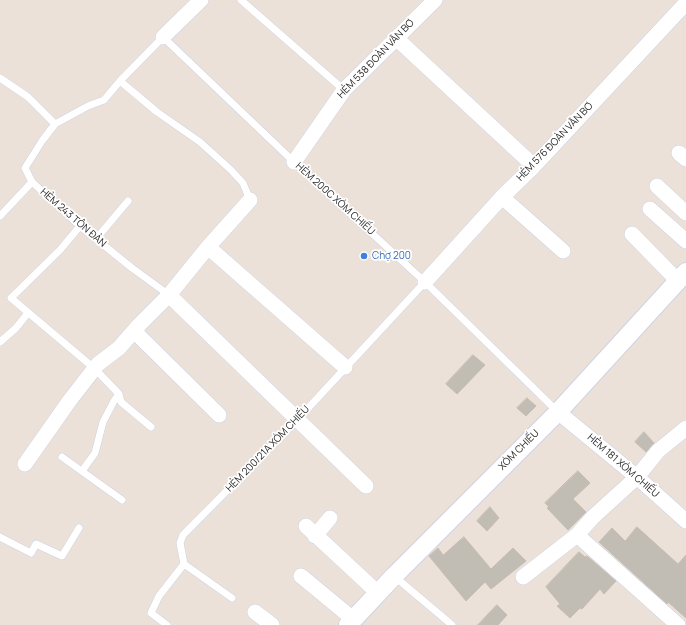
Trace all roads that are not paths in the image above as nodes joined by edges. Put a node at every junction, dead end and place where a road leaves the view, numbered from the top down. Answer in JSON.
{"nodes":[{"id":1,"x":201,"y":0,"type":"edge"},
{"id":2,"x":241,"y":0,"type":"edge"},
{"id":3,"x":435,"y":0,"type":"edge"},
{"id":4,"x":686,"y":3,"type":"edge"},
{"id":5,"x":163,"y":37,"type":"junction"},
{"id":6,"x":396,"y":38,"type":"junction"},
{"id":7,"x":0,"y":78,"type":"edge"},
{"id":8,"x":120,"y":81,"type":"junction"},
{"id":9,"x":344,"y":90,"type":"junction"},
{"id":10,"x":55,"y":124,"type":"junction"},
{"id":11,"x":294,"y":162,"type":"junction"},
{"id":12,"x":534,"y":166,"type":"junction"},
{"id":13,"x":32,"y":182,"type":"junction"},
{"id":14,"x":657,"y":186,"type":"dead end"},
{"id":15,"x":502,"y":197,"type":"junction"},
{"id":16,"x":250,"y":200,"type":"joint"},
{"id":17,"x":128,"y":201,"type":"dead end"},
{"id":18,"x":650,"y":209,"type":"dead end"},
{"id":19,"x":686,"y":213,"type":"edge"},
{"id":20,"x":0,"y":216,"type":"edge"},
{"id":21,"x":80,"y":226,"type":"junction"},
{"id":22,"x":632,"y":234,"type":"dead end"},
{"id":23,"x":96,"y":239,"type":"junction"},
{"id":24,"x":686,"y":241,"type":"edge"},
{"id":25,"x":208,"y":247,"type":"junction"},
{"id":26,"x":563,"y":250,"type":"dead end"},
{"id":27,"x":682,"y":276,"type":"edge"},
{"id":28,"x":425,"y":282,"type":"junction"},
{"id":29,"x":169,"y":295,"type":"junction"},
{"id":30,"x":28,"y":313,"type":"junction"},
{"id":31,"x":134,"y":331,"type":"junction"},
{"id":32,"x":0,"y":342,"type":"edge"},
{"id":33,"x":345,"y":367,"type":"junction"},
{"id":34,"x":95,"y":369,"type":"junction"},
{"id":35,"x":119,"y":394,"type":"junction"},
{"id":36,"x":558,"y":412,"type":"junction"},
{"id":37,"x":219,"y":415,"type":"dead end"},
{"id":38,"x":298,"y":419,"type":"junction"},
{"id":39,"x":152,"y":427,"type":"dead end"},
{"id":40,"x":686,"y":428,"type":"edge"},
{"id":41,"x":62,"y":457,"type":"dead end"},
{"id":42,"x":25,"y":464,"type":"dead end"},
{"id":43,"x":82,"y":471,"type":"junction"},
{"id":44,"x":637,"y":477,"type":"junction"},
{"id":45,"x":366,"y":486,"type":"dead end"},
{"id":46,"x":122,"y":500,"type":"dead end"},
{"id":47,"x":330,"y":518,"type":"dead end"},
{"id":48,"x":686,"y":521,"type":"edge"},
{"id":49,"x":79,"y":528,"type":"dead end"},
{"id":50,"x":577,"y":535,"type":"junction"},
{"id":51,"x":0,"y":537,"type":"edge"},
{"id":52,"x":184,"y":564,"type":"junction"},
{"id":53,"x":301,"y":576,"type":"dead end"},
{"id":54,"x":394,"y":576,"type":"junction"},
{"id":55,"x":523,"y":577,"type":"dead end"},
{"id":56,"x":378,"y":593,"type":"junction"},
{"id":57,"x":232,"y":598,"type":"dead end"},
{"id":58,"x":255,"y":612,"type":"dead end"},
{"id":59,"x":351,"y":622,"type":"edge"},
{"id":60,"x":167,"y":625,"type":"edge"},
{"id":61,"x":272,"y":625,"type":"edge"},
{"id":62,"x":452,"y":625,"type":"edge"},
{"id":63,"x":678,"y":625,"type":"edge"}],
"edges":[{"from":1,"to":5,"type":"street"},
{"from":2,"to":9,"type":"lane"},
{"from":3,"to":6,"type":"street","name":"HẺM 538 ĐOÀN VĂN BƠ"},
{"from":4,"to":12,"type":"street","name":"HẺM 576 ĐOÀN VĂN BƠ"},
{"from":5,"to":8,"type":"lane","name":"HẺM 243 TÔN ĐẢN"},
{"from":5,"to":11,"type":"lane","name":"HẺM 200C XÓM CHIẾU"},
{"from":6,"to":9,"type":"street","name":"HẺM 538 ĐOÀN VĂN BƠ"},
{"from":6,"to":12,"type":"street"},
{"from":7,"to":10,"type":"lane"},
{"from":8,"to":10,"type":"lane","name":"HẺM 243 TÔN ĐẢN"},
{"from":8,"to":16,"type":"lane"},
{"from":9,"to":11,"type":"street","name":"HẺM 538 ĐOÀN VĂN BƠ"},
{"from":10,"to":13,"type":"lane","name":"HẺM 243 TÔN ĐẢN"},
{"from":11,"to":28,"type":"lane","name":"HẺM 200C XÓM CHIẾU"},
{"from":12,"to":15,"type":"street","name":"HẺM 576 ĐOÀN VĂN BƠ"},
{"from":13,"to":20,"type":"lane"},
{"from":13,"to":21,"type":"lane","name":"HẺM 243 TÔN ĐẢN"},
{"from":14,"to":19,"type":"street"},
{"from":15,"to":26,"type":"street"},
{"from":15,"to":28,"type":"street","name":"HẺM 576 ĐOÀN VĂN BƠ"},
{"from":16,"to":25,"type":"street"},
{"from":17,"to":23,"type":"lane"},
{"from":18,"to":24,"type":"street"},
{"from":21,"to":23,"type":"lane","name":"HẺM 243 TÔN ĐẢN"},
{"from":21,"to":30,"type":"lane"},
{"from":22,"to":27,"type":"street"},
{"from":23,"to":29,"type":"lane","name":"HẺM 243 TÔN ĐẢN"},
{"from":25,"to":29,"type":"street"},
{"from":25,"to":33,"type":"street"},
{"from":27,"to":36,"type":"street","name":"XÓM CHIẾU"},
{"from":28,"to":33,"type":"lane","name":"HẺM 200/21A XÓM CHIẾU"},
{"from":28,"to":36,"type":"lane","name":"HẺM 200C XÓM CHIẾU"},
{"from":29,"to":31,"type":"street"},
{"from":29,"to":38,"type":"street"},
{"from":30,"to":32,"type":"lane"},
{"from":30,"to":34,"type":"lane"},
{"from":31,"to":34,"type":"street"},
{"from":31,"to":37,"type":"street"},
{"from":33,"to":38,"type":"lane","name":"HẺM 200/21A XÓM CHIẾU"},
{"from":34,"to":35,"type":"lane"},
{"from":34,"to":42,"type":"street"},
{"from":35,"to":39,"type":"lane"},
{"from":35,"to":43,"type":"lane"},
{"from":36,"to":44,"type":"street","name":"HẺM 181 XÓM CHIẾU"},
{"from":36,"to":54,"type":"street","name":"XÓM CHIẾU"},
{"from":38,"to":45,"type":"street"},
{"from":38,"to":52,"type":"lane","name":"HẺM 200/21A XÓM CHIẾU"},
{"from":40,"to":44,"type":"street"},
{"from":41,"to":43,"type":"lane"},
{"from":43,"to":46,"type":"lane"},
{"from":44,"to":48,"type":"street","name":"HẺM 181 XÓM CHIẾU"},
{"from":44,"to":50,"type":"street"},
{"from":47,"to":56,"type":"street"},
{"from":49,"to":51,"type":"lane"},
{"from":50,"to":55,"type":"street"},
{"from":50,"to":63,"type":"street"},
{"from":52,"to":57,"type":"lane"},
{"from":52,"to":60,"type":"lane"},
{"from":53,"to":59,"type":"street"},
{"from":54,"to":56,"type":"street","name":"XÓM CHIẾU"},
{"from":54,"to":62,"type":"lane"},
{"from":56,"to":59,"type":"street","name":"XÓM CHIẾU"},
{"from":58,"to":61,"type":"street"}]}
